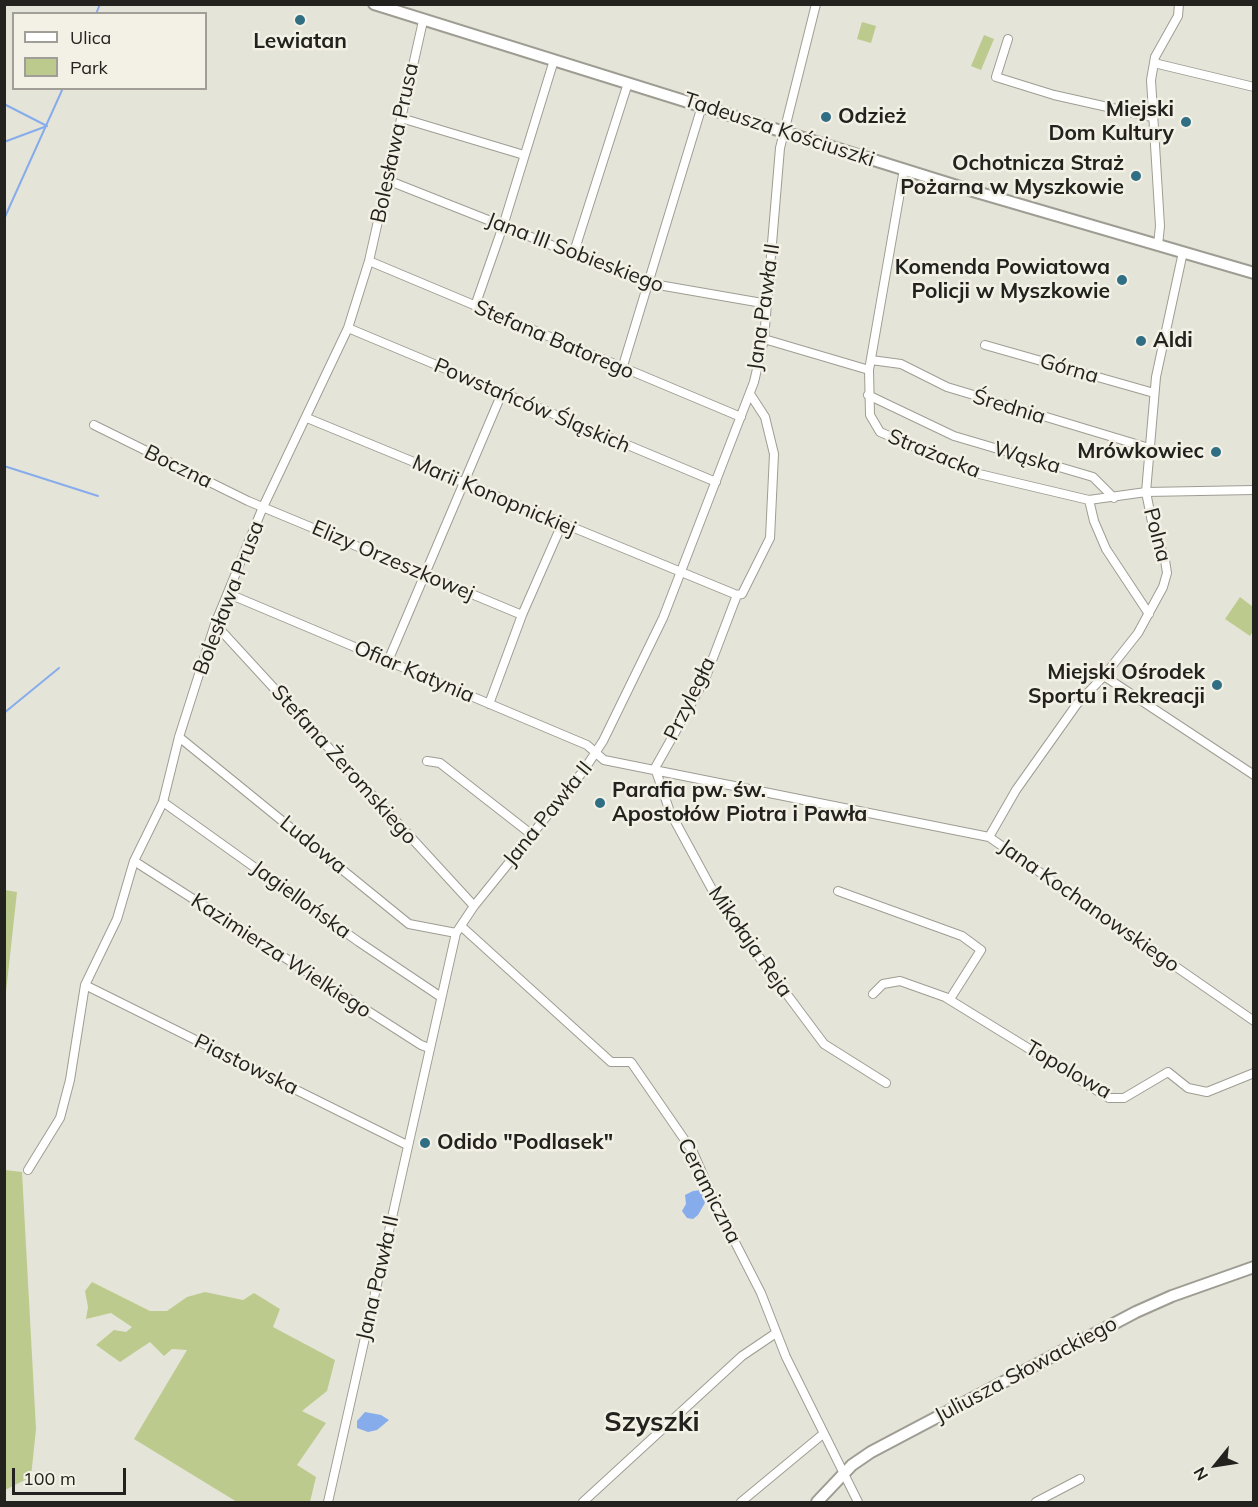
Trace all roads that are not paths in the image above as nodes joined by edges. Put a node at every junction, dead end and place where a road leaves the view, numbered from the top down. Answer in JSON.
{"nodes":[{"id":1,"x":374,"y":4,"type":"edge"},
{"id":2,"x":816,"y":4,"type":"edge"},
{"id":3,"x":1179,"y":4,"type":"edge"},
{"id":4,"x":423,"y":21,"type":"junction"},
{"id":5,"x":1008,"y":39,"type":"dead end"},
{"id":6,"x":554,"y":60,"type":"junction"},
{"id":7,"x":1154,"y":63,"type":"junction"},
{"id":8,"x":628,"y":83,"type":"junction"},
{"id":9,"x":1254,"y":87,"type":"edge"},
{"id":10,"x":702,"y":106,"type":"junction"},
{"id":11,"x":1152,"y":117,"type":"junction"},
{"id":12,"x":401,"y":118,"type":"junction"},
{"id":13,"x":784,"y":132,"type":"junction"},
{"id":14,"x":524,"y":155,"type":"junction"},
{"id":15,"x":904,"y":169,"type":"junction"},
{"id":16,"x":387,"y":180,"type":"junction"},
{"id":17,"x":503,"y":226,"type":"junction"},
{"id":18,"x":1158,"y":245,"type":"junction"},
{"id":19,"x":1183,"y":252,"type":"junction"},
{"id":20,"x":573,"y":255,"type":"junction"},
{"id":21,"x":369,"y":261,"type":"junction"},
{"id":22,"x":1254,"y":273,"type":"edge"},
{"id":23,"x":647,"y":283,"type":"junction"},
{"id":24,"x":768,"y":304,"type":"junction"},
{"id":25,"x":475,"y":306,"type":"junction"},
{"id":26,"x":348,"y":328,"type":"junction"},
{"id":27,"x":764,"y":339,"type":"junction"},
{"id":28,"x":985,"y":345,"type":"dead end"},
{"id":29,"x":871,"y":360,"type":"junction"},
{"id":30,"x":622,"y":369,"type":"junction"},
{"id":31,"x":869,"y":370,"type":"junction"},
{"id":32,"x":502,"y":393,"type":"junction"},
{"id":33,"x":1154,"y":393,"type":"junction"},
{"id":34,"x":750,"y":394,"type":"junction"},
{"id":35,"x":868,"y":395,"type":"junction"},
{"id":36,"x":741,"y":417,"type":"junction"},
{"id":37,"x":307,"y":418,"type":"junction"},
{"id":38,"x":94,"y":425,"type":"dead end"},
{"id":39,"x":1149,"y":448,"type":"junction"},
{"id":40,"x":716,"y":482,"type":"junction"},
{"id":41,"x":462,"y":483,"type":"junction"},
{"id":42,"x":1254,"y":490,"type":"edge"},
{"id":43,"x":1146,"y":492,"type":"junction"},
{"id":44,"x":1114,"y":498,"type":"junction"},
{"id":45,"x":1089,"y":500,"type":"junction"},
{"id":46,"x":263,"y":507,"type":"junction"},
{"id":47,"x":562,"y":524,"type":"junction"},
{"id":48,"x":425,"y":573,"type":"junction"},
{"id":49,"x":681,"y":573,"type":"junction"},
{"id":50,"x":229,"y":594,"type":"junction"},
{"id":51,"x":737,"y":595,"type":"junction"},
{"id":52,"x":1149,"y":614,"type":"junction"},
{"id":53,"x":522,"y":615,"type":"junction"},
{"id":54,"x":215,"y":624,"type":"junction"},
{"id":55,"x":388,"y":661,"type":"junction"},
{"id":56,"x":1104,"y":676,"type":"junction"},
{"id":57,"x":489,"y":704,"type":"junction"},
{"id":58,"x":179,"y":737,"type":"junction"},
{"id":59,"x":596,"y":753,"type":"junction"},
{"id":60,"x":427,"y":761,"type":"dead end"},
{"id":61,"x":655,"y":768,"type":"junction"},
{"id":62,"x":1254,"y":775,"type":"edge"},
{"id":63,"x":163,"y":802,"type":"junction"},
{"id":64,"x":531,"y":834,"type":"junction"},
{"id":65,"x":989,"y":837,"type":"junction"},
{"id":66,"x":134,"y":861,"type":"junction"},
{"id":67,"x":838,"y":891,"type":"dead end"},
{"id":68,"x":474,"y":906,"type":"junction"},
{"id":69,"x":458,"y":930,"type":"junction"},
{"id":70,"x":86,"y":985,"type":"junction"},
{"id":71,"x":873,"y":994,"type":"dead end"},
{"id":72,"x":441,"y":997,"type":"junction"},
{"id":73,"x":950,"y":999,"type":"junction"},
{"id":74,"x":1254,"y":1021,"type":"edge"},
{"id":75,"x":429,"y":1048,"type":"junction"},
{"id":76,"x":1254,"y":1072,"type":"edge"},
{"id":77,"x":886,"y":1083,"type":"dead end"},
{"id":78,"x":407,"y":1145,"type":"junction"},
{"id":79,"x":28,"y":1170,"type":"dead end"},
{"id":80,"x":1254,"y":1267,"type":"edge"},
{"id":81,"x":776,"y":1333,"type":"junction"},
{"id":82,"x":822,"y":1434,"type":"junction"},
{"id":83,"x":844,"y":1473,"type":"junction"},
{"id":84,"x":1080,"y":1479,"type":"dead end"},
{"id":85,"x":328,"y":1503,"type":"edge"},
{"id":86,"x":583,"y":1503,"type":"edge"},
{"id":87,"x":741,"y":1503,"type":"edge"},
{"id":88,"x":817,"y":1503,"type":"edge"},
{"id":89,"x":858,"y":1503,"type":"edge"},
{"id":90,"x":1036,"y":1503,"type":"edge"}],
"edges":[{"from":1,"to":4,"type":"main road","name":"Tadeusza Kościuszki"},
{"from":2,"to":13,"type":"street","name":"Jana Pawła II"},
{"from":3,"to":7,"type":"street"},
{"from":4,"to":6,"type":"main road","name":"Tadeusza Kościuszki"},
{"from":4,"to":12,"type":"street","name":"Bolesława Prusa"},
{"from":5,"to":11,"type":"street"},
{"from":6,"to":8,"type":"main road","name":"Tadeusza Kościuszki"},
{"from":6,"to":14,"type":"street"},
{"from":7,"to":9,"type":"street"},
{"from":7,"to":11,"type":"street"},
{"from":8,"to":10,"type":"main road","name":"Tadeusza Kościuszki"},
{"from":8,"to":20,"type":"street"},
{"from":10,"to":13,"type":"main road","name":"Tadeusza Kościuszki"},
{"from":10,"to":23,"type":"street"},
{"from":11,"to":18,"type":"street"},
{"from":12,"to":14,"type":"street"},
{"from":12,"to":16,"type":"street","name":"Bolesława Prusa"},
{"from":13,"to":15,"type":"main road","name":"Tadeusza Kościuszki"},
{"from":13,"to":24,"type":"street","name":"Jana Pawła II"},
{"from":14,"to":17,"type":"street"},
{"from":15,"to":18,"type":"main road","name":"Tadeusza Kościuszki"},
{"from":15,"to":29,"type":"street","name":"Strażacka"},
{"from":16,"to":17,"type":"street","name":"Jana III Sobieskiego"},
{"from":16,"to":21,"type":"street","name":"Bolesława Prusa"},
{"from":17,"to":20,"type":"street","name":"Jana III Sobieskiego"},
{"from":17,"to":25,"type":"street"},
{"from":18,"to":19,"type":"main road","name":"Tadeusza Kościuszki"},
{"from":19,"to":22,"type":"main road","name":"Tadeusza Kościuszki"},
{"from":19,"to":33,"type":"street","name":"Polna"},
{"from":20,"to":23,"type":"street","name":"Jana III Sobieskiego"},
{"from":21,"to":25,"type":"street","name":"Stefana Batorego"},
{"from":21,"to":26,"type":"street","name":"Bolesława Prusa"},
{"from":23,"to":24,"type":"street","name":"Jana III Sobieskiego"},
{"from":23,"to":30,"type":"street"},
{"from":24,"to":27,"type":"street","name":"Jana Pawła II"},
{"from":25,"to":30,"type":"street","name":"Stefana Batorego"},
{"from":26,"to":32,"type":"street","name":"Powstańców Śląskich"},
{"from":26,"to":37,"type":"street","name":"Bolesława Prusa"},
{"from":27,"to":31,"type":"street"},
{"from":27,"to":34,"type":"street","name":"Jana Pawła II"},
{"from":28,"to":33,"type":"street","name":"Górna"},
{"from":29,"to":31,"type":"street","name":"Strażacka"},
{"from":29,"to":39,"type":"street","name":"Średnia"},
{"from":30,"to":36,"type":"street","name":"Stefana Batorego"},
{"from":31,"to":35,"type":"street","name":"Strażacka"},
{"from":32,"to":40,"type":"street","name":"Powstańców Śląskich"},
{"from":32,"to":41,"type":"street"},
{"from":33,"to":39,"type":"street","name":"Polna"},
{"from":34,"to":36,"type":"street","name":"Jana Pawła II"},
{"from":34,"to":51,"type":"street","name":"Przyległa"},
{"from":35,"to":44,"type":"street","name":"Wąska"},
{"from":35,"to":45,"type":"street","name":"Strażacka"},
{"from":36,"to":40,"type":"street","name":"Jana Pawła II"},
{"from":37,"to":41,"type":"street","name":"Marii Konopnickiej"},
{"from":37,"to":46,"type":"street","name":"Bolesława Prusa"},
{"from":38,"to":46,"type":"street","name":"Boczna"},
{"from":39,"to":43,"type":"street","name":"Polna"},
{"from":40,"to":49,"type":"street","name":"Jana Pawła II"},
{"from":41,"to":47,"type":"street","name":"Marii Konopnickiej"},
{"from":41,"to":48,"type":"street"},
{"from":42,"to":43,"type":"street","name":"Strażacka"},
{"from":43,"to":44,"type":"street","name":"Strażacka"},
{"from":43,"to":52,"type":"street","name":"Polna"},
{"from":44,"to":45,"type":"street","name":"Strażacka"},
{"from":45,"to":52,"type":"street"},
{"from":46,"to":48,"type":"street","name":"Elizy Orzeszkowej"},
{"from":46,"to":50,"type":"street","name":"Bolesława Prusa"},
{"from":47,"to":49,"type":"street","name":"Marii Konopnickiej"},
{"from":47,"to":53,"type":"street"},
{"from":48,"to":53,"type":"street","name":"Elizy Orzeszkowej"},
{"from":48,"to":55,"type":"street"},
{"from":49,"to":51,"type":"street"},
{"from":49,"to":59,"type":"street","name":"Jana Pawła II"},
{"from":50,"to":54,"type":"street","name":"Bolesława Prusa"},
{"from":50,"to":55,"type":"street","name":"Ofiar Katynia"},
{"from":51,"to":61,"type":"street","name":"Przyległa"},
{"from":52,"to":56,"type":"street","name":"Polna"},
{"from":53,"to":57,"type":"street"},
{"from":54,"to":58,"type":"street","name":"Bolesława Prusa"},
{"from":54,"to":68,"type":"street","name":"Stefana Żeromskiego"},
{"from":55,"to":57,"type":"street","name":"Ofiar Katynia"},
{"from":56,"to":62,"type":"street"},
{"from":56,"to":65,"type":"street","name":"Polna"},
{"from":57,"to":59,"type":"street","name":"Ofiar Katynia"},
{"from":58,"to":63,"type":"street","name":"Bolesława Prusa"},
{"from":58,"to":69,"type":"street","name":"Ludowa"},
{"from":59,"to":61,"type":"street","name":"Jana Kochanowskiego"},
{"from":59,"to":64,"type":"street","name":"Jana Pawła II"},
{"from":60,"to":64,"type":"street"},
{"from":61,"to":65,"type":"street","name":"Jana Kochanowskiego"},
{"from":61,"to":77,"type":"street","name":"Mikołaja Reja"},
{"from":63,"to":66,"type":"street","name":"Bolesława Prusa"},
{"from":63,"to":72,"type":"street","name":"Jagiellońska"},
{"from":64,"to":68,"type":"street","name":"Jana Pawła II"},
{"from":65,"to":74,"type":"street","name":"Jana Kochanowskiego"},
{"from":66,"to":70,"type":"street","name":"Bolesława Prusa"},
{"from":66,"to":75,"type":"street","name":"Kazimierza Wielkiego"},
{"from":67,"to":73,"type":"street"},
{"from":68,"to":69,"type":"street","name":"Jana Pawła II"},
{"from":69,"to":72,"type":"street","name":"Jana Pawła II"},
{"from":69,"to":81,"type":"street","name":"Ceramiczna"},
{"from":70,"to":78,"type":"street","name":"Piastowska"},
{"from":70,"to":79,"type":"street","name":"Bolesława Prusa"},
{"from":71,"to":73,"type":"street","name":"Topolowa"},
{"from":72,"to":75,"type":"street","name":"Jana Pawła II"},
{"from":73,"to":76,"type":"street","name":"Topolowa"},
{"from":75,"to":78,"type":"street","name":"Jana Pawła II"},
{"from":78,"to":85,"type":"street","name":"Jana Pawła II"},
{"from":80,"to":83,"type":"main road","name":"Juliusza Słowackiego"},
{"from":81,"to":82,"type":"street","name":"Ceramiczna"},
{"from":81,"to":86,"type":"street"},
{"from":82,"to":83,"type":"street","name":"Ceramiczna"},
{"from":82,"to":87,"type":"street"},
{"from":83,"to":88,"type":"main road","name":"Juliusza Słowackiego"},
{"from":83,"to":89,"type":"street","name":"Ceramiczna"},
{"from":84,"to":90,"type":"street"}]}
